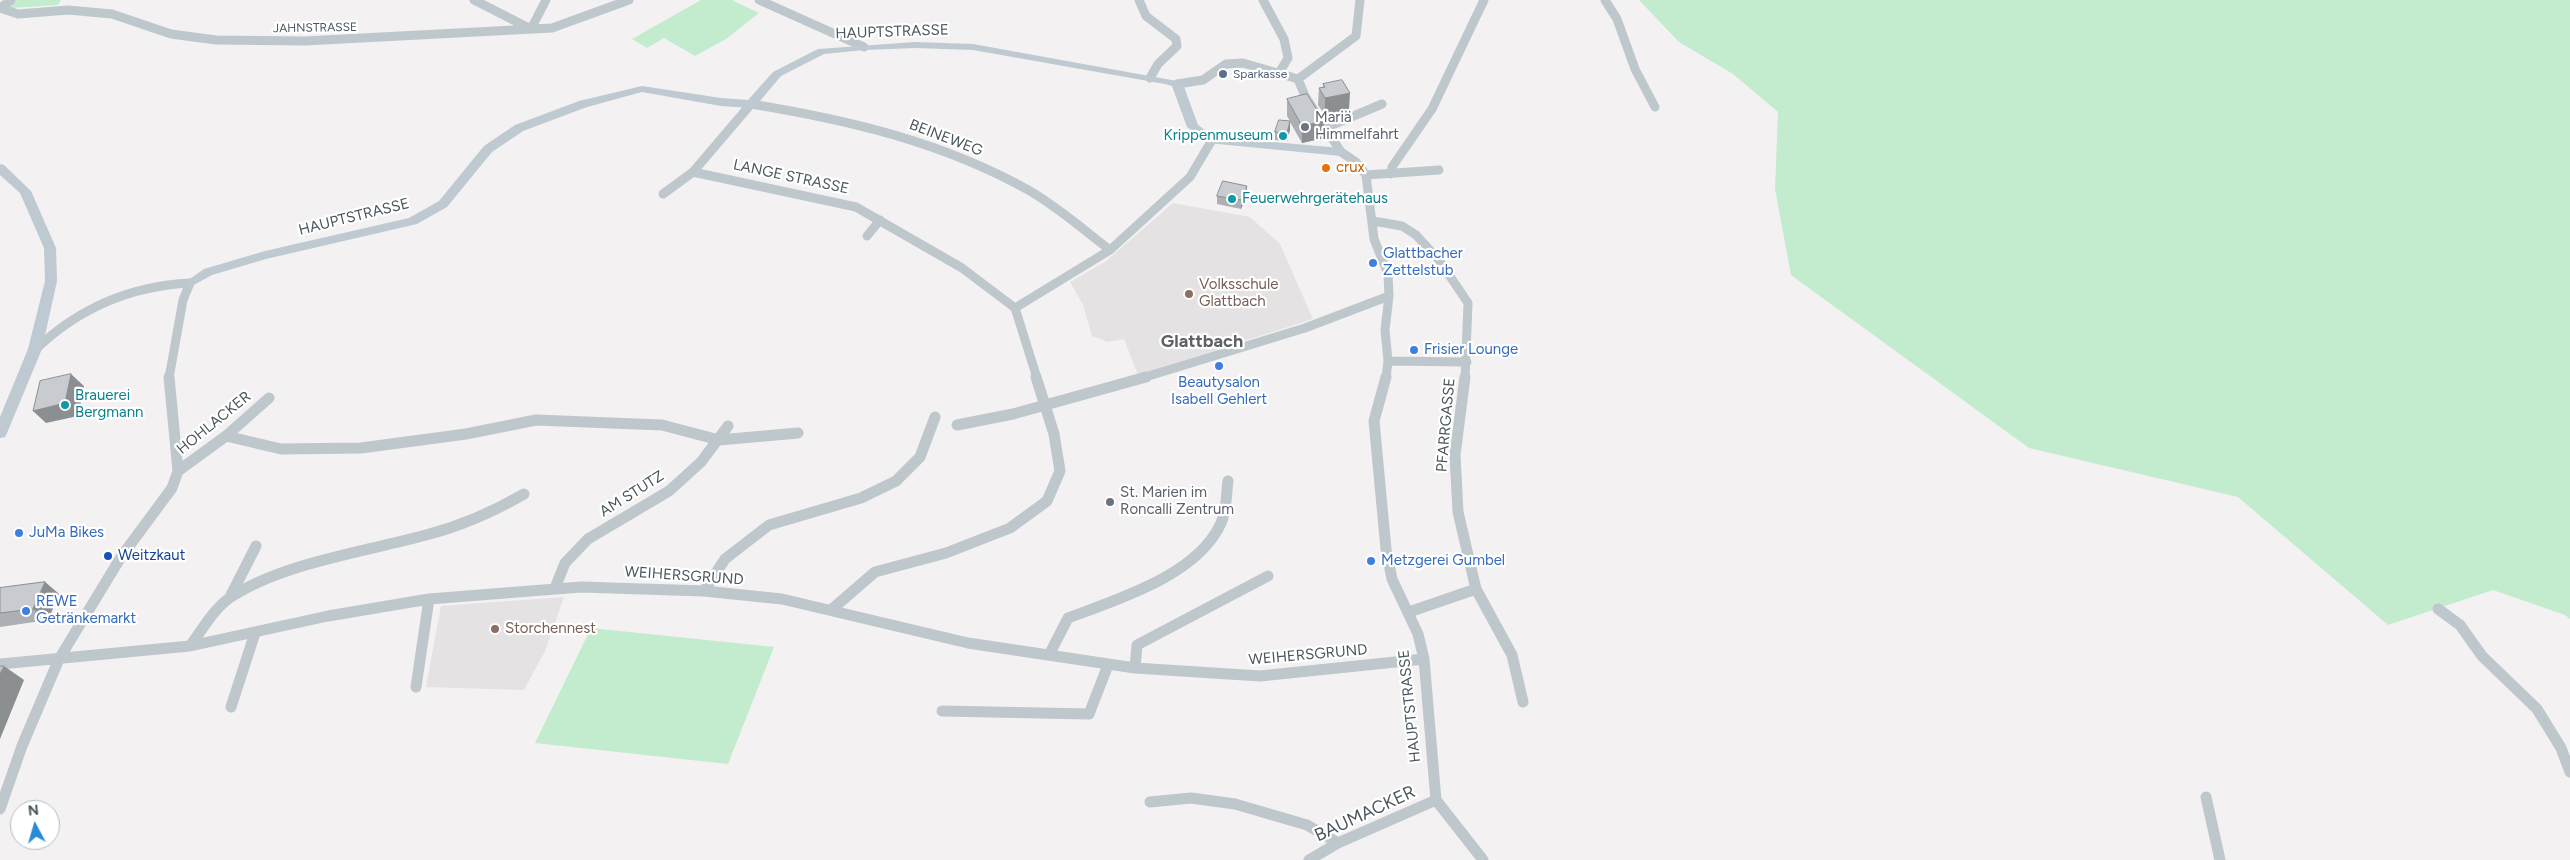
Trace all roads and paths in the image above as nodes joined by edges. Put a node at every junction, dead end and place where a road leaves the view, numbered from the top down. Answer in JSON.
{"nodes":[{"id":1,"x":11,"y":0,"type":"edge"},
{"id":2,"x":474,"y":0,"type":"edge"},
{"id":3,"x":546,"y":0,"type":"edge"},
{"id":4,"x":630,"y":0,"type":"edge"},
{"id":5,"x":759,"y":0,"type":"edge"},
{"id":6,"x":1139,"y":0,"type":"edge"},
{"id":7,"x":1263,"y":0,"type":"edge"},
{"id":8,"x":1360,"y":0,"type":"edge"},
{"id":9,"x":1484,"y":0,"type":"edge"},
{"id":10,"x":1605,"y":0,"type":"edge"},
{"id":11,"x":0,"y":8,"type":"edge"},
{"id":12,"x":535,"y":29,"type":"junction"},
{"id":13,"x":864,"y":48,"type":"junction"},
{"id":14,"x":1279,"y":73,"type":"junction"},
{"id":15,"x":1150,"y":78,"type":"junction"},
{"id":16,"x":1298,"y":79,"type":"junction"},
{"id":17,"x":1177,"y":84,"type":"junction"},
{"id":18,"x":751,"y":104,"type":"junction"},
{"id":19,"x":1382,"y":104,"type":"dead end"},
{"id":20,"x":1655,"y":107,"type":"dead end"},
{"id":21,"x":1325,"y":128,"type":"junction"},
{"id":22,"x":1212,"y":140,"type":"junction"},
{"id":23,"x":1341,"y":152,"type":"junction"},
{"id":24,"x":0,"y":168,"type":"edge"},
{"id":25,"x":1440,"y":170,"type":"dead end"},
{"id":26,"x":693,"y":172,"type":"junction"},
{"id":27,"x":1391,"y":174,"type":"junction"},
{"id":28,"x":1366,"y":175,"type":"junction"},
{"id":29,"x":663,"y":194,"type":"dead end"},
{"id":30,"x":880,"y":220,"type":"junction"},
{"id":31,"x":1373,"y":221,"type":"junction"},
{"id":32,"x":867,"y":236,"type":"dead end"},
{"id":33,"x":1110,"y":250,"type":"junction"},
{"id":34,"x":190,"y":283,"type":"junction"},
{"id":35,"x":1389,"y":296,"type":"junction"},
{"id":36,"x":1016,"y":308,"type":"junction"},
{"id":37,"x":35,"y":349,"type":"junction"},
{"id":38,"x":1388,"y":361,"type":"junction"},
{"id":39,"x":1467,"y":362,"type":"junction"},
{"id":40,"x":269,"y":398,"type":"dead end"},
{"id":41,"x":1044,"y":406,"type":"junction"},
{"id":42,"x":934,"y":417,"type":"dead end"},
{"id":43,"x":957,"y":425,"type":"dead end"},
{"id":44,"x":728,"y":426,"type":"dead end"},
{"id":45,"x":0,"y":433,"type":"edge"},
{"id":46,"x":798,"y":433,"type":"dead end"},
{"id":47,"x":226,"y":436,"type":"junction"},
{"id":48,"x":719,"y":440,"type":"junction"},
{"id":49,"x":178,"y":471,"type":"junction"},
{"id":50,"x":1228,"y":481,"type":"dead end"},
{"id":51,"x":524,"y":494,"type":"dead end"},
{"id":52,"x":256,"y":546,"type":"dead end"},
{"id":53,"x":1268,"y":576,"type":"dead end"},
{"id":54,"x":555,"y":588,"type":"junction"},
{"id":55,"x":1476,"y":589,"type":"junction"},
{"id":56,"x":704,"y":591,"type":"junction"},
{"id":57,"x":230,"y":597,"type":"junction"},
{"id":58,"x":429,"y":599,"type":"junction"},
{"id":59,"x":2438,"y":609,"type":"dead end"},
{"id":60,"x":831,"y":610,"type":"junction"},
{"id":61,"x":1408,"y":612,"type":"junction"},
{"id":62,"x":255,"y":633,"type":"junction"},
{"id":63,"x":190,"y":646,"type":"junction"},
{"id":64,"x":1050,"y":655,"type":"junction"},
{"id":65,"x":59,"y":659,"type":"junction"},
{"id":66,"x":1424,"y":659,"type":"junction"},
{"id":67,"x":0,"y":664,"type":"edge"},
{"id":68,"x":1108,"y":665,"type":"junction"},
{"id":69,"x":1135,"y":668,"type":"junction"},
{"id":70,"x":416,"y":687,"type":"dead end"},
{"id":71,"x":1523,"y":702,"type":"dead end"},
{"id":72,"x":231,"y":707,"type":"dead end"},
{"id":73,"x":942,"y":711,"type":"dead end"},
{"id":74,"x":2570,"y":772,"type":"edge"},
{"id":75,"x":2206,"y":796,"type":"dead end"},
{"id":76,"x":1436,"y":800,"type":"junction"},
{"id":77,"x":1150,"y":802,"type":"dead end"},
{"id":78,"x":0,"y":809,"type":"edge"},
{"id":79,"x":1338,"y":843,"type":"junction"},
{"id":80,"x":1309,"y":860,"type":"edge"},
{"id":81,"x":1483,"y":860,"type":"edge"},
{"id":82,"x":2220,"y":860,"type":"edge"}],
"edges":[{"from":1,"to":11,"type":"street"},
{"from":2,"to":12,"type":"street"},
{"from":3,"to":12,"type":"street"},
{"from":4,"to":12,"type":"street","name":"JAHNSTRASSE"},
{"from":5,"to":13,"type":"street"},
{"from":6,"to":15,"type":"street"},
{"from":7,"to":14,"type":"street"},
{"from":8,"to":16,"type":"street"},
{"from":9,"to":27,"type":"street"},
{"from":10,"to":20,"type":"street"},
{"from":11,"to":12,"type":"street","name":"JAHNSTRASSE"},
{"from":13,"to":15,"type":"street","name":"HAUPTSTRASSE"},
{"from":13,"to":18,"type":"street","name":"HAUPTSTRASSE"},
{"from":14,"to":16,"type":"street"},
{"from":14,"to":17,"type":"street"},
{"from":15,"to":17,"type":"street","name":"HAUPTSTRASSE"},
{"from":16,"to":21,"type":"street"},
{"from":17,"to":22,"type":"street"},
{"from":18,"to":26,"type":"street"},
{"from":18,"to":33,"type":"street","name":"BEINEWEG"},
{"from":18,"to":34,"type":"street","name":"HAUPTSTRASSE"},
{"from":19,"to":21,"type":"street"},
{"from":21,"to":23,"type":"street"},
{"from":22,"to":23,"type":"street"},
{"from":22,"to":33,"type":"street"},
{"from":23,"to":28,"type":"street"},
{"from":24,"to":37,"type":"street"},
{"from":25,"to":27,"type":"street"},
{"from":26,"to":29,"type":"street"},
{"from":26,"to":30,"type":"street","name":"LANGE STRASSE"},
{"from":27,"to":28,"type":"street"},
{"from":28,"to":31,"type":"street","name":"HAUPTSTRASSE"},
{"from":30,"to":32,"type":"street"},
{"from":30,"to":36,"type":"street","name":"LANGE STRASSE"},
{"from":31,"to":35,"type":"street","name":"HAUPTSTRASSE"},
{"from":31,"to":39,"type":"street","name":"PFARRGASSE"},
{"from":33,"to":36,"type":"street"},
{"from":34,"to":37,"type":"street","name":"HAUPTSTRASSE"},
{"from":34,"to":49,"type":"street"},
{"from":35,"to":38,"type":"street","name":"HAUPTSTRASSE"},
{"from":35,"to":41,"type":"street"},
{"from":36,"to":41,"type":"street"},
{"from":37,"to":45,"type":"street"},
{"from":38,"to":39,"type":"street"},
{"from":38,"to":61,"type":"street","name":"HAUPTSTRASSE"},
{"from":39,"to":55,"type":"street","name":"PFARRGASSE"},
{"from":40,"to":47,"type":"street","name":"HOHLACKER"},
{"from":41,"to":43,"type":"street"},
{"from":41,"to":60,"type":"street"},
{"from":42,"to":56,"type":"street"},
{"from":44,"to":48,"type":"street","name":"AM STUTZ"},
{"from":46,"to":48,"type":"street"},
{"from":47,"to":48,"type":"street"},
{"from":47,"to":49,"type":"street","name":"HOHLACKER"},
{"from":48,"to":54,"type":"street","name":"AM STUTZ"},
{"from":49,"to":65,"type":"street"},
{"from":50,"to":64,"type":"street"},
{"from":51,"to":57,"type":"street"},
{"from":52,"to":57,"type":"street"},
{"from":53,"to":69,"type":"street"},
{"from":54,"to":56,"type":"street","name":"WEIHERSGRUND"},
{"from":54,"to":58,"type":"street","name":"WEIHERSGRUND"},
{"from":55,"to":61,"type":"street"},
{"from":55,"to":71,"type":"street","name":"PFARRGASSE"},
{"from":56,"to":60,"type":"street","name":"WEIHERSGRUND"},
{"from":57,"to":63,"type":"street"},
{"from":58,"to":62,"type":"street","name":"WEIHERSGRUND"},
{"from":58,"to":70,"type":"street"},
{"from":59,"to":74,"type":"street"},
{"from":60,"to":64,"type":"street","name":"WEIHERSGRUND"},
{"from":61,"to":66,"type":"street","name":"HAUPTSTRASSE"},
{"from":62,"to":63,"type":"street","name":"WEIHERSGRUND"},
{"from":62,"to":72,"type":"street"},
{"from":63,"to":65,"type":"street","name":"WEIHERSGRUND"},
{"from":64,"to":68,"type":"street","name":"WEIHERSGRUND"},
{"from":65,"to":67,"type":"street","name":"WEIHERSGRUND"},
{"from":65,"to":78,"type":"street"},
{"from":66,"to":69,"type":"street","name":"WEIHERSGRUND"},
{"from":66,"to":76,"type":"street","name":"HAUPTSTRASSE"},
{"from":68,"to":69,"type":"street","name":"WEIHERSGRUND"},
{"from":68,"to":73,"type":"street"},
{"from":75,"to":82,"type":"street"},
{"from":76,"to":79,"type":"street","name":"BAUMACKER"},
{"from":76,"to":81,"type":"street"},
{"from":77,"to":79,"type":"street"},
{"from":79,"to":80,"type":"street","name":"BAUMACKER"}]}
